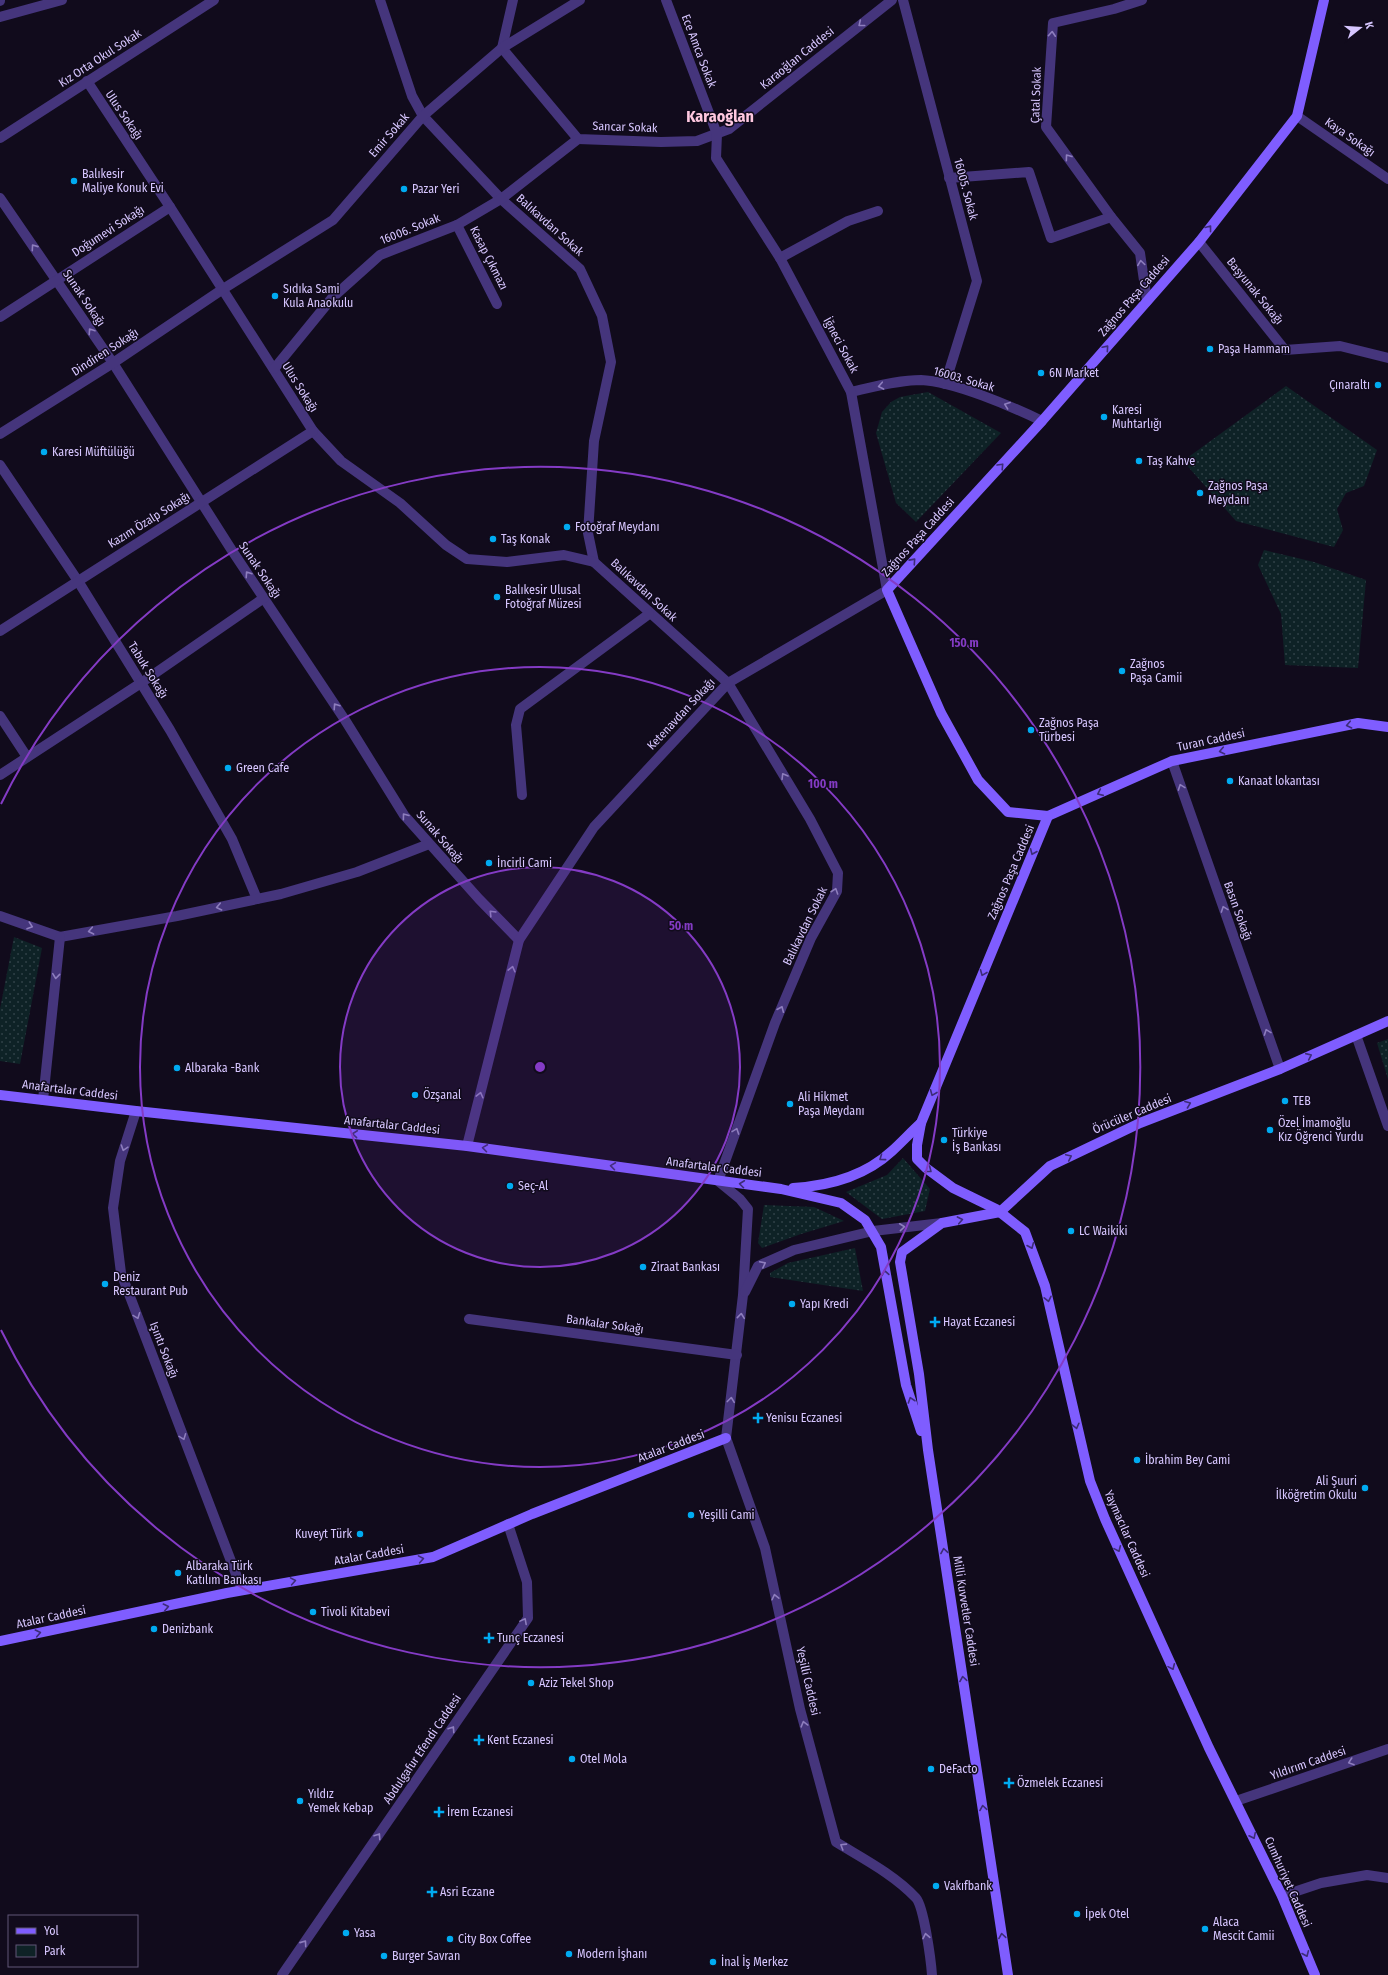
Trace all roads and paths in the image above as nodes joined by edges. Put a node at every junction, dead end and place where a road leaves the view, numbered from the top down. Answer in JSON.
{"nodes":[{"id":1,"x":62,"y":0,"type":"edge"},
{"id":2,"x":214,"y":0,"type":"edge"},
{"id":3,"x":380,"y":0,"type":"edge"},
{"id":4,"x":513,"y":0,"type":"edge"},
{"id":5,"x":580,"y":0,"type":"edge"},
{"id":6,"x":666,"y":0,"type":"edge"},
{"id":7,"x":892,"y":0,"type":"edge"},
{"id":8,"x":903,"y":0,"type":"edge"},
{"id":9,"x":1142,"y":0,"type":"edge"},
{"id":10,"x":1324,"y":0,"type":"edge"},
{"id":11,"x":0,"y":17,"type":"edge"},
{"id":12,"x":502,"y":48,"type":"junction"},
{"id":13,"x":86,"y":81,"type":"junction"},
{"id":14,"x":423,"y":116,"type":"junction"},
{"id":15,"x":1297,"y":116,"type":"junction"},
{"id":16,"x":717,"y":134,"type":"junction"},
{"id":17,"x":0,"y":138,"type":"edge"},
{"id":18,"x":578,"y":138,"type":"junction"},
{"id":19,"x":949,"y":178,"type":"junction"},
{"id":20,"x":1388,"y":179,"type":"edge"},
{"id":21,"x":0,"y":198,"type":"edge"},
{"id":22,"x":500,"y":199,"type":"junction"},
{"id":23,"x":170,"y":207,"type":"junction"},
{"id":24,"x":878,"y":211,"type":"dead end"},
{"id":25,"x":1110,"y":217,"type":"junction"},
{"id":26,"x":457,"y":224,"type":"junction"},
{"id":27,"x":1199,"y":242,"type":"junction"},
{"id":28,"x":780,"y":258,"type":"junction"},
{"id":29,"x":56,"y":280,"type":"junction"},
{"id":30,"x":223,"y":289,"type":"junction"},
{"id":31,"x":1147,"y":301,"type":"junction"},
{"id":32,"x":497,"y":304,"type":"dead end"},
{"id":33,"x":0,"y":317,"type":"edge"},
{"id":34,"x":1388,"y":358,"type":"edge"},
{"id":35,"x":113,"y":363,"type":"junction"},
{"id":36,"x":274,"y":369,"type":"junction"},
{"id":37,"x":945,"y":384,"type":"junction"},
{"id":38,"x":851,"y":392,"type":"junction"},
{"id":39,"x":1042,"y":421,"type":"junction"},
{"id":40,"x":313,"y":431,"type":"junction"},
{"id":41,"x":0,"y":434,"type":"edge"},
{"id":42,"x":0,"y":465,"type":"edge"},
{"id":43,"x":201,"y":502,"type":"junction"},
{"id":44,"x":594,"y":562,"type":"junction"},
{"id":45,"x":78,"y":581,"type":"junction"},
{"id":46,"x":887,"y":590,"type":"junction"},
{"id":47,"x":264,"y":598,"type":"junction"},
{"id":48,"x":649,"y":614,"type":"junction"},
{"id":49,"x":0,"y":631,"type":"edge"},
{"id":50,"x":141,"y":683,"type":"junction"},
{"id":51,"x":728,"y":683,"type":"junction"},
{"id":52,"x":0,"y":716,"type":"edge"},
{"id":53,"x":1388,"y":727,"type":"edge"},
{"id":54,"x":27,"y":757,"type":"junction"},
{"id":55,"x":1172,"y":761,"type":"junction"},
{"id":56,"x":0,"y":775,"type":"edge"},
{"id":57,"x":522,"y":795,"type":"dead end"},
{"id":58,"x":1048,"y":816,"type":"junction"},
{"id":59,"x":429,"y":844,"type":"junction"},
{"id":60,"x":257,"y":899,"type":"junction"},
{"id":61,"x":0,"y":916,"type":"edge"},
{"id":62,"x":60,"y":937,"type":"junction"},
{"id":63,"x":520,"y":940,"type":"junction"},
{"id":64,"x":1388,"y":1021,"type":"edge"},
{"id":65,"x":1356,"y":1035,"type":"junction"},
{"id":66,"x":1280,"y":1068,"type":"junction"},
{"id":67,"x":0,"y":1094,"type":"edge"},
{"id":68,"x":43,"y":1100,"type":"junction"},
{"id":69,"x":136,"y":1111,"type":"junction"},
{"id":70,"x":921,"y":1123,"type":"junction"},
{"id":71,"x":1388,"y":1126,"type":"edge"},
{"id":72,"x":467,"y":1146,"type":"junction"},
{"id":73,"x":718,"y":1181,"type":"junction"},
{"id":74,"x":781,"y":1188,"type":"junction"},
{"id":75,"x":1000,"y":1212,"type":"junction"},
{"id":76,"x":942,"y":1223,"type":"junction"},
{"id":77,"x":873,"y":1230,"type":"junction"},
{"id":78,"x":743,"y":1295,"type":"junction"},
{"id":79,"x":469,"y":1319,"type":"dead end"},
{"id":80,"x":737,"y":1355,"type":"junction"},
{"id":81,"x":726,"y":1438,"type":"junction"},
{"id":82,"x":928,"y":1450,"type":"junction"},
{"id":83,"x":508,"y":1524,"type":"junction"},
{"id":84,"x":242,"y":1590,"type":"junction"},
{"id":85,"x":0,"y":1641,"type":"edge"},
{"id":86,"x":1388,"y":1749,"type":"edge"},
{"id":87,"x":1236,"y":1801,"type":"junction"},
{"id":88,"x":1388,"y":1878,"type":"edge"},
{"id":89,"x":1282,"y":1896,"type":"junction"},
{"id":90,"x":282,"y":1975,"type":"edge"},
{"id":91,"x":932,"y":1975,"type":"edge"},
{"id":92,"x":1008,"y":1975,"type":"edge"},
{"id":93,"x":1315,"y":1975,"type":"edge"}],
"edges":[{"from":1,"to":11,"type":"street"},
{"from":2,"to":13,"type":"street","name":"Kız Orta Okul Sokak"},
{"from":3,"to":14,"type":"street","name":"Balıkavdan Sokak"},
{"from":4,"to":12,"type":"street"},
{"from":5,"to":12,"type":"street","name":"Emir Sokak"},
{"from":6,"to":16,"type":"street","name":"Ece Amca Sokak"},
{"from":7,"to":16,"type":"street","name":"Karaoğlan Caddesi","one_way":true},
{"from":8,"to":19,"type":"street","name":"16005. Sokak"},
{"from":25,"to":9,"type":"street","name":"Çatal Sokak","one_way":true},
{"from":10,"to":15,"type":"main road","name":"Zağnos Paşa Caddesi"},
{"from":12,"to":14,"type":"street","name":"Emir Sokak"},
{"from":12,"to":18,"type":"street","name":"Sancar Sokak"},
{"from":13,"to":17,"type":"street","name":"Kız Orta Okul Sokak"},
{"from":13,"to":23,"type":"street","name":"Ulus Sokağı"},
{"from":14,"to":22,"type":"street","name":"Balıkavdan Sokak"},
{"from":14,"to":30,"type":"street","name":"Emir Sokak"},
{"from":15,"to":20,"type":"street","name":"Kaya Sokağı"},
{"from":27,"to":15,"type":"main road","name":"Zağnos Paşa Caddesi","one_way":true},
{"from":16,"to":18,"type":"street","name":"Sancar Sokak"},
{"from":16,"to":28,"type":"street","name":"İğneci Sokak"},
{"from":18,"to":22,"type":"street","name":"16006. Sokak"},
{"from":19,"to":25,"type":"street"},
{"from":19,"to":37,"type":"street","name":"16005. Sokak"},
{"from":29,"to":21,"type":"street","name":"Sunak Sokağı","one_way":true},
{"from":22,"to":26,"type":"street","name":"16006. Sokak"},
{"from":22,"to":44,"type":"street","name":"Balıkavdan Sokak"},
{"from":23,"to":29,"type":"street","name":"Doğumevi Sokağı"},
{"from":23,"to":30,"type":"street","name":"Ulus Sokağı"},
{"from":24,"to":28,"type":"street"},
{"from":31,"to":25,"type":"street","name":"Çatal Sokak","one_way":true},
{"from":26,"to":32,"type":"street","name":"Kasap Çıkmazı"},
{"from":26,"to":36,"type":"street","name":"16006. Sokak"},
{"from":27,"to":31,"type":"main road","name":"Zağnos Paşa Caddesi"},
{"from":27,"to":34,"type":"street","name":"Başyunak Sokağı"},
{"from":28,"to":38,"type":"street","name":"İğneci Sokak"},
{"from":29,"to":33,"type":"street","name":"Doğumevi Sokağı"},
{"from":35,"to":29,"type":"street","name":"Sunak Sokağı","one_way":true},
{"from":30,"to":35,"type":"street","name":"Dindiren Sokağı"},
{"from":30,"to":36,"type":"street","name":"Ulus Sokağı"},
{"from":39,"to":31,"type":"main road","name":"Zağnos Paşa Caddesi","one_way":true},
{"from":35,"to":41,"type":"street","name":"Dindiren Sokağı"},
{"from":35,"to":43,"type":"street","name":"Sunak Sokağı"},
{"from":36,"to":40,"type":"street","name":"Ulus Sokağı"},
{"from":37,"to":38,"type":"street","name":"16003. Sokak","one_way":true},
{"from":39,"to":37,"type":"street","name":"16003. Sokak","one_way":true},
{"from":38,"to":46,"type":"street","name":"İğneci Sokak"},
{"from":46,"to":39,"type":"main road","name":"Zağnos Paşa Caddesi","one_way":true},
{"from":40,"to":43,"type":"street","name":"Kazım Özalp Sokağı"},
{"from":40,"to":44,"type":"street","name":"Ulus Sokağı"},
{"from":42,"to":45,"type":"street","name":"Tabuk Sokağı"},
{"from":43,"to":45,"type":"street","name":"Kazım Özalp Sokağı"},
{"from":47,"to":43,"type":"street","name":"Sunak Sokağı","one_way":true},
{"from":44,"to":48,"type":"street","name":"Balıkavdan Sokak"},
{"from":45,"to":49,"type":"street","name":"Kazım Özalp Sokağı"},
{"from":45,"to":50,"type":"street","name":"Tabuk Sokağı"},
{"from":46,"to":51,"type":"street","name":"Ketenavdan Sokağı"},
{"from":46,"to":58,"type":"main road","name":"Zağnos Paşa Caddesi"},
{"from":47,"to":50,"type":"street"},
{"from":59,"to":47,"type":"street","name":"Sunak Sokağı","one_way":true},
{"from":48,"to":51,"type":"street","name":"Balıkavdan Sokak"},
{"from":48,"to":57,"type":"street"},
{"from":50,"to":54,"type":"street"},
{"from":50,"to":60,"type":"street","name":"Tabuk Sokağı"},
{"from":51,"to":63,"type":"street","name":"Ketenavdan Sokağı"},
{"from":73,"to":51,"type":"street","name":"Balıkavdan Sokak","one_way":true},
{"from":52,"to":54,"type":"street"},
{"from":53,"to":55,"type":"main road","name":"Turan Caddesi","one_way":true},
{"from":54,"to":56,"type":"street"},
{"from":55,"to":58,"type":"main road","name":"Turan Caddesi","one_way":true},
{"from":66,"to":55,"type":"street","name":"Basın Sokağı","one_way":true},
{"from":58,"to":70,"type":"main road","name":"Zağnos Paşa Caddesi","one_way":true},
{"from":59,"to":60,"type":"street"},
{"from":63,"to":59,"type":"street","name":"Sunak Sokağı","one_way":true},
{"from":60,"to":62,"type":"street","one_way":true},
{"from":61,"to":62,"type":"street","one_way":true},
{"from":62,"to":68,"type":"street","one_way":true},
{"from":72,"to":63,"type":"street","name":"Ketenavdan Sokağı","one_way":true},
{"from":64,"to":65,"type":"main road","name":"Örücüler Caddesi"},
{"from":66,"to":65,"type":"main road","name":"Örücüler Caddesi","one_way":true},
{"from":65,"to":71,"type":"street"},
{"from":75,"to":66,"type":"main road","name":"Örücüler Caddesi","one_way":true},
{"from":67,"to":68,"type":"main road","name":"Anafartalar Caddesi"},
{"from":68,"to":69,"type":"main road","name":"Anafartalar Caddesi"},
{"from":72,"to":69,"type":"main road","name":"Anafartalar Caddesi","one_way":true},
{"from":69,"to":84,"type":"street","name":"Işıntı Sokağı","one_way":true},
{"from":70,"to":74,"type":"main road","one_way":true},
{"from":70,"to":75,"type":"main road","name":"Yaymacılar Caddesi","one_way":true},
{"from":73,"to":72,"type":"main road","name":"Anafartalar Caddesi","one_way":true},
{"from":74,"to":73,"type":"main road","name":"Anafartalar Caddesi","one_way":true},
{"from":73,"to":78,"type":"street","name":"Yeşilli Caddesi"},
{"from":74,"to":77,"type":"main road"},
{"from":76,"to":75,"type":"main road","one_way":true},
{"from":75,"to":87,"type":"main road","name":"Yaymacılar Caddesi","one_way":true},
{"from":77,"to":76,"type":"street","one_way":true},
{"from":76,"to":82,"type":"main road","name":"Milli Kuvvetler Caddesi"},
{"from":78,"to":77,"type":"street","one_way":true},
{"from":82,"to":77,"type":"main road","one_way":true},
{"from":80,"to":78,"type":"street","name":"Yeşilli Caddesi","one_way":true},
{"from":79,"to":80,"type":"street","name":"Bankalar Sokağı"},
{"from":81,"to":80,"type":"street","name":"Yeşilli Caddesi","one_way":true},
{"from":81,"to":83,"type":"main road","name":"Atalar Caddesi"},
{"from":91,"to":81,"type":"street","name":"Yeşilli Caddesi","one_way":true},
{"from":92,"to":82,"type":"main road","name":"Milli Kuvvetler Caddesi","one_way":true},
{"from":84,"to":83,"type":"main road","name":"Atalar Caddesi","one_way":true},
{"from":90,"to":83,"type":"street","name":"Abdulgafur Efendi Caddesi","one_way":true},
{"from":85,"to":84,"type":"main road","name":"Atalar Caddesi","one_way":true},
{"from":86,"to":87,"type":"street","name":"Yıldırım Caddesi","one_way":true},
{"from":87,"to":89,"type":"main road","name":"Cumhuriyet Caddesi","one_way":true},
{"from":88,"to":89,"type":"street"},
{"from":89,"to":93,"type":"main road","name":"Cumhuriyet Caddesi","one_way":true}]}
